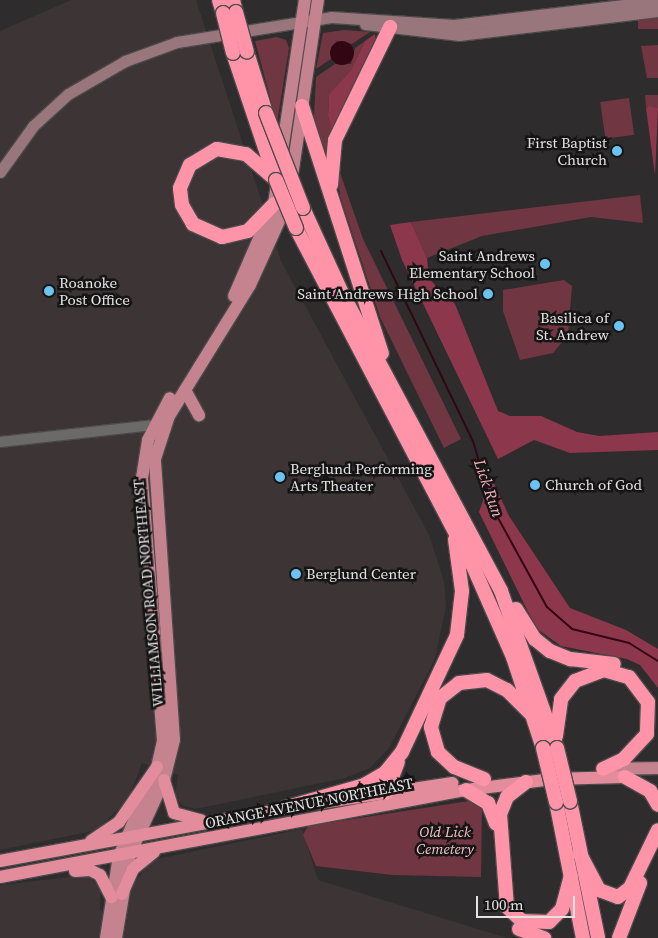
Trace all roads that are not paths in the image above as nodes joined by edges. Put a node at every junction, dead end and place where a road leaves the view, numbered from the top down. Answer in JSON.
{"nodes":[{"id":1,"x":305,"y":0,"type":"edge"},
{"id":2,"x":318,"y":0,"type":"edge"},
{"id":3,"x":658,"y":1,"type":"edge"},
{"id":4,"x":228,"y":6,"type":"edge"},
{"id":5,"x":629,"y":10,"type":"junction"},
{"id":6,"x":658,"y":11,"type":"edge"},
{"id":7,"x":308,"y":24,"type":"junction"},
{"id":8,"x":394,"y":24,"type":"junction"},
{"id":9,"x":240,"y":52,"type":"junction"},
{"id":10,"x":302,"y":106,"type":"junction"},
{"id":11,"x":0,"y":172,"type":"edge"},
{"id":12,"x":276,"y":180,"type":"junction"},
{"id":13,"x":274,"y":204,"type":"junction"},
{"id":14,"x":337,"y":212,"type":"junction"},
{"id":15,"x":390,"y":381,"type":"junction"},
{"id":16,"x":185,"y":390,"type":"junction"},
{"id":17,"x":199,"y":415,"type":"dead end"},
{"id":18,"x":160,"y":424,"type":"junction"},
{"id":19,"x":0,"y":442,"type":"edge"},
{"id":20,"x":425,"y":461,"type":"junction"},
{"id":21,"x":444,"y":495,"type":"junction"},
{"id":22,"x":453,"y":526,"type":"junction"},
{"id":23,"x":501,"y":591,"type":"junction"},
{"id":24,"x":658,"y":714,"type":"edge"},
{"id":25,"x":533,"y":717,"type":"junction"},
{"id":26,"x":552,"y":747,"type":"junction"},
{"id":27,"x":402,"y":752,"type":"junction"},
{"id":28,"x":157,"y":767,"type":"junction"},
{"id":29,"x":658,"y":768,"type":"edge"},
{"id":30,"x":603,"y":769,"type":"junction"},
{"id":31,"x":658,"y":776,"type":"edge"},
{"id":32,"x":625,"y":777,"type":"junction"},
{"id":33,"x":484,"y":779,"type":"junction"},
{"id":34,"x":164,"y":780,"type":"junction"},
{"id":35,"x":526,"y":782,"type":"junction"},
{"id":36,"x":466,"y":790,"type":"junction"},
{"id":37,"x":386,"y":793,"type":"junction"},
{"id":38,"x":563,"y":802,"type":"junction"},
{"id":39,"x":658,"y":805,"type":"edge"},
{"id":40,"x":290,"y":807,"type":"junction"},
{"id":41,"x":233,"y":818,"type":"junction"},
{"id":42,"x":658,"y":830,"type":"edge"},
{"id":43,"x":128,"y":845,"type":"junction"},
{"id":44,"x":80,"y":846,"type":"junction"},
{"id":45,"x":163,"y":848,"type":"junction"},
{"id":46,"x":658,"y":850,"type":"edge"},
{"id":47,"x":580,"y":854,"type":"junction"},
{"id":48,"x":0,"y":861,"type":"edge"},
{"id":49,"x":23,"y":872,"type":"junction"},
{"id":50,"x":0,"y":876,"type":"edge"},
{"id":51,"x":571,"y":876,"type":"junction"},
{"id":52,"x":116,"y":895,"type":"junction"},
{"id":53,"x":106,"y":938,"type":"edge"},
{"id":54,"x":116,"y":938,"type":"edge"},
{"id":55,"x":544,"y":938,"type":"edge"},
{"id":56,"x":583,"y":938,"type":"edge"},
{"id":57,"x":598,"y":938,"type":"edge"},
{"id":58,"x":619,"y":938,"type":"edge"}],
"edges":[{"from":1,"to":7,"type":"main road","name":"WILLIAMSON ROAD NORTHEAST"},
{"from":2,"to":7,"type":"main road","name":"WILLIAMSON ROAD NORTHEAST"},
{"from":3,"to":5,"type":"main road"},
{"from":4,"to":9,"type":"highway","bridge":true},
{"from":5,"to":6,"type":"main road"},
{"from":5,"to":8,"type":"main road"},
{"from":7,"to":8,"type":"main road"},
{"from":7,"to":10,"type":"main road","name":"WILLIAMSON ROAD NORTHEAST"},
{"from":7,"to":11,"type":"main road"},
{"from":7,"to":13,"type":"main road","name":"WILLIAMSON ROAD NORTHEAST"},
{"from":8,"to":14,"type":"highway"},
{"from":9,"to":12,"type":"highway"},
{"from":9,"to":15,"type":"highway","bridge":true},
{"from":10,"to":14,"type":"highway"},
{"from":10,"to":16,"type":"main road","name":"WILLIAMSON ROAD NORTHEAST"},
{"from":12,"to":13,"type":"highway"},
{"from":12,"to":20,"type":"highway","bridge":true},
{"from":13,"to":18,"type":"main road","name":"WILLIAMSON ROAD NORTHEAST"},
{"from":14,"to":15,"type":"highway"},
{"from":15,"to":20,"type":"highway"},
{"from":16,"to":17,"type":"main road"},
{"from":16,"to":18,"type":"main road","name":"WILLIAMSON ROAD NORTHEAST"},
{"from":18,"to":19,"type":"street"},
{"from":18,"to":28,"type":"main road","name":"WILLIAMSON ROAD NORTHEAST"},
{"from":18,"to":34,"type":"main road","name":"WILLIAMSON ROAD NORTHEAST"},
{"from":20,"to":21,"type":"highway"},
{"from":21,"to":22,"type":"highway"},
{"from":21,"to":23,"type":"highway"},
{"from":22,"to":25,"type":"highway"},
{"from":22,"to":27,"type":"highway"},
{"from":23,"to":24,"type":"highway"},
{"from":23,"to":26,"type":"highway"},
{"from":25,"to":26,"type":"highway"},
{"from":25,"to":33,"type":"highway"},
{"from":26,"to":30,"type":"highway"},
{"from":26,"to":38,"type":"highway","bridge":true},
{"from":27,"to":37,"type":"highway"},
{"from":27,"to":40,"type":"highway"},
{"from":28,"to":43,"type":"main road","name":"WILLIAMSON ROAD NORTHEAST"},
{"from":28,"to":44,"type":"highway"},
{"from":29,"to":30,"type":"main road"},
{"from":30,"to":33,"type":"highway","name":"ORANGE AVENUE NORTHEAST"},
{"from":31,"to":32,"type":"main road"},
{"from":32,"to":35,"type":"highway","name":"ORANGE AVENUE NORTHEAST"},
{"from":32,"to":39,"type":"highway"},
{"from":33,"to":37,"type":"highway","name":"ORANGE AVENUE NORTHEAST"},
{"from":34,"to":41,"type":"highway"},
{"from":34,"to":43,"type":"main road","name":"WILLIAMSON ROAD NORTHEAST"},
{"from":35,"to":36,"type":"highway","name":"ORANGE AVENUE NORTHEAST"},
{"from":35,"to":51,"type":"highway"},
{"from":36,"to":45,"type":"highway","name":"ORANGE AVENUE NORTHEAST"},
{"from":36,"to":55,"type":"highway"},
{"from":37,"to":40,"type":"highway","name":"ORANGE AVENUE NORTHEAST"},
{"from":38,"to":47,"type":"highway"},
{"from":38,"to":51,"type":"highway"},
{"from":40,"to":41,"type":"highway","name":"ORANGE AVENUE NORTHEAST"},
{"from":40,"to":43,"type":"highway"},
{"from":41,"to":43,"type":"highway","name":"ORANGE AVENUE NORTHEAST"},
{"from":42,"to":47,"type":"highway"},
{"from":43,"to":44,"type":"highway","name":"ORANGE AVENUE NORTHEAST"},
{"from":43,"to":45,"type":"highway","name":"ORANGE AVENUE NORTHEAST"},
{"from":43,"to":49,"type":"highway","name":"ORANGE AVENUE NORTHEAST"},
{"from":43,"to":52,"type":"main road","name":"WILLIAMSON ROAD NORTHEAST"},
{"from":44,"to":48,"type":"highway","name":"ORANGE AVENUE NORTHEAST"},
{"from":45,"to":52,"type":"highway"},
{"from":46,"to":58,"type":"highway"},
{"from":47,"to":57,"type":"highway"},
{"from":49,"to":50,"type":"highway","name":"ORANGE AVENUE NORTHEAST"},
{"from":49,"to":52,"type":"highway"},
{"from":51,"to":56,"type":"highway"},
{"from":52,"to":53,"type":"main road","name":"WILLIAMSON ROAD NORTHEAST"},
{"from":52,"to":54,"type":"main road","name":"WILLIAMSON ROAD NORTHEAST"}]}
